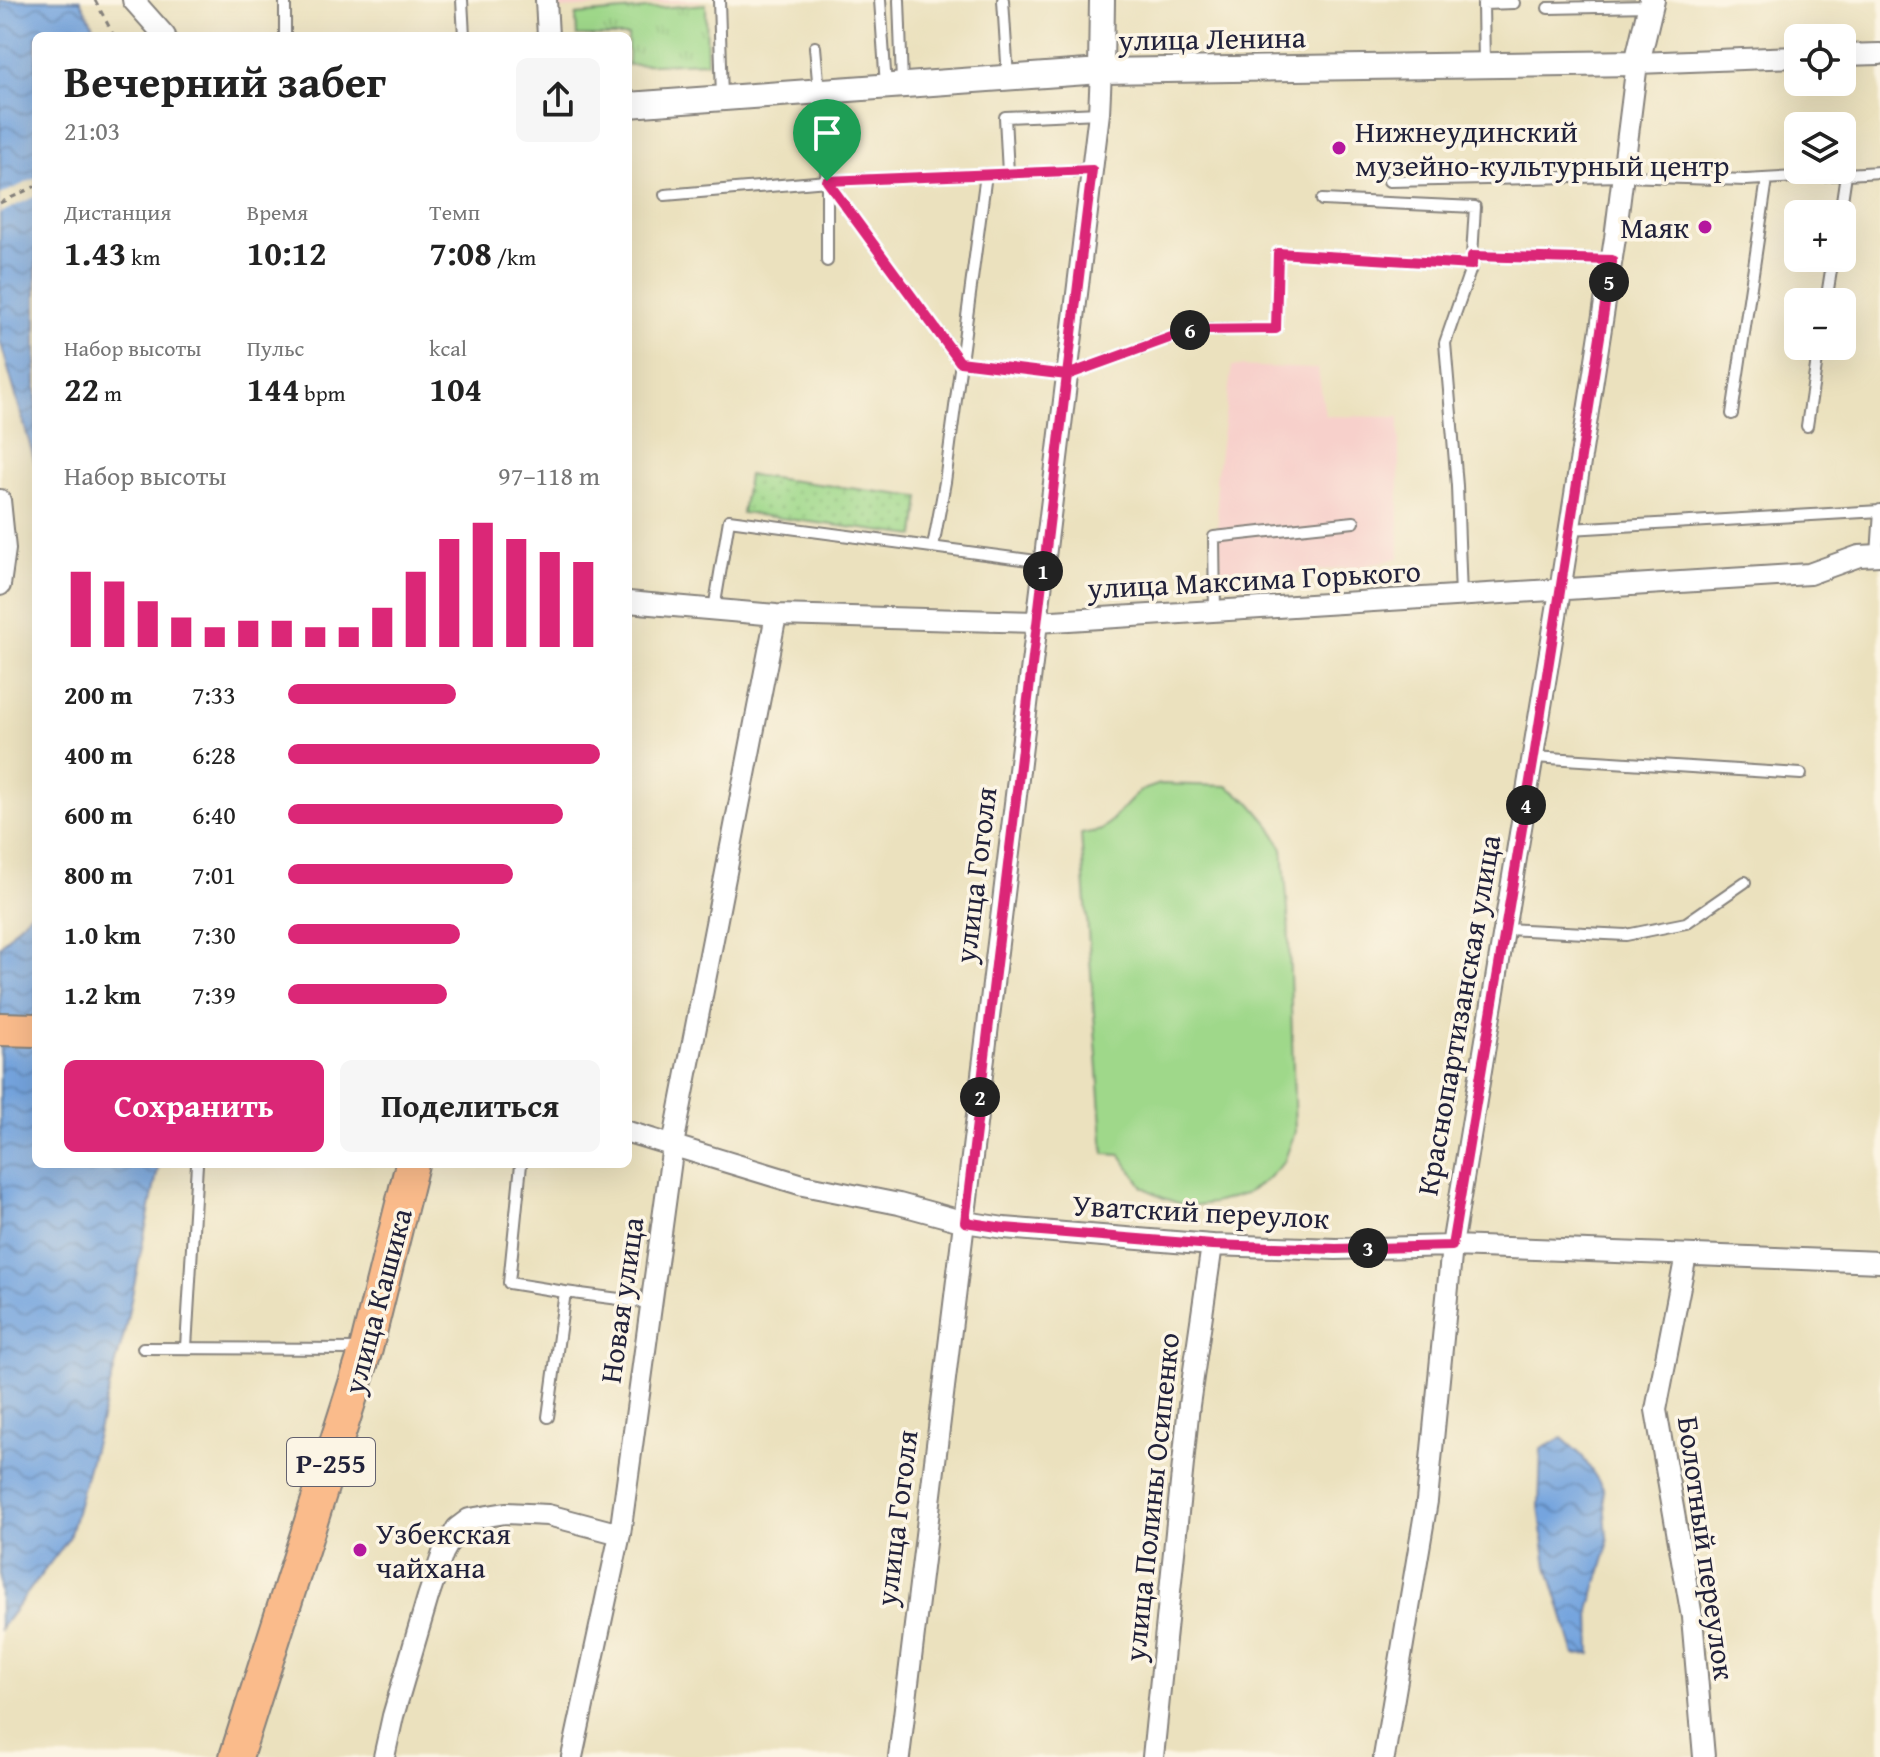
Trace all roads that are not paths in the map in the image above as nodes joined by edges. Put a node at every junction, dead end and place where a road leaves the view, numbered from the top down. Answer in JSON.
{"nodes":[{"id":1,"x":133,"y":0,"type":"edge"},
{"id":2,"x":285,"y":0,"type":"edge"},
{"id":3,"x":462,"y":0,"type":"edge"},
{"id":4,"x":546,"y":0,"type":"edge"},
{"id":5,"x":719,"y":0,"type":"edge"},
{"id":6,"x":880,"y":0,"type":"edge"},
{"id":7,"x":899,"y":0,"type":"edge"},
{"id":8,"x":1003,"y":0,"type":"edge"},
{"id":9,"x":1102,"y":0,"type":"edge"},
{"id":10,"x":1514,"y":3,"type":"dead end"},
{"id":11,"x":1652,"y":3,"type":"edge"},
{"id":12,"x":1548,"y":8,"type":"dead end"},
{"id":13,"x":161,"y":32,"type":"edge"},
{"id":14,"x":285,"y":32,"type":"edge"},
{"id":15,"x":464,"y":32,"type":"edge"},
{"id":16,"x":548,"y":32,"type":"edge"},
{"id":17,"x":815,"y":47,"type":"dead end"},
{"id":18,"x":1880,"y":54,"type":"edge"},
{"id":19,"x":1856,"y":55,"type":"edge"},
{"id":20,"x":1784,"y":58,"type":"edge"},
{"id":21,"x":1637,"y":63,"type":"junction"},
{"id":22,"x":1484,"y":66,"type":"junction"},
{"id":23,"x":1101,"y":71,"type":"junction"},
{"id":24,"x":1008,"y":78,"type":"junction"},
{"id":25,"x":894,"y":86,"type":"junction"},
{"id":26,"x":820,"y":91,"type":"junction"},
{"id":27,"x":722,"y":98,"type":"junction"},
{"id":28,"x":632,"y":105,"type":"edge"},
{"id":29,"x":1099,"y":113,"type":"junction"},
{"id":30,"x":1092,"y":170,"type":"junction"},
{"id":31,"x":1880,"y":172,"type":"edge"},
{"id":32,"x":1008,"y":173,"type":"junction"},
{"id":33,"x":1856,"y":173,"type":"edge"},
{"id":34,"x":986,"y":174,"type":"junction"},
{"id":35,"x":1624,"y":176,"type":"junction"},
{"id":36,"x":1784,"y":178,"type":"edge"},
{"id":37,"x":1767,"y":179,"type":"junction"},
{"id":38,"x":827,"y":181,"type":"junction"},
{"id":39,"x":1389,"y":181,"type":"dead end"},
{"id":40,"x":665,"y":195,"type":"dead end"},
{"id":41,"x":1322,"y":200,"type":"dead end"},
{"id":42,"x":1472,"y":260,"type":"junction"},
{"id":43,"x":1612,"y":260,"type":"junction"},
{"id":44,"x":827,"y":261,"type":"dead end"},
{"id":45,"x":1817,"y":360,"type":"edge"},
{"id":46,"x":960,"y":362,"type":"junction"},
{"id":47,"x":1067,"y":375,"type":"junction"},
{"id":48,"x":1732,"y":414,"type":"dead end"},
{"id":49,"x":1807,"y":426,"type":"dead end"},
{"id":50,"x":0,"y":500,"type":"edge"},
{"id":51,"x":1880,"y":511,"type":"edge"},
{"id":52,"x":1354,"y":522,"type":"dead end"},
{"id":53,"x":1570,"y":529,"type":"junction"},
{"id":54,"x":933,"y":547,"type":"junction"},
{"id":55,"x":1878,"y":555,"type":"edge"},
{"id":56,"x":1044,"y":562,"type":"junction"},
{"id":57,"x":0,"y":585,"type":"edge"},
{"id":58,"x":1560,"y":591,"type":"junction"},
{"id":59,"x":1461,"y":597,"type":"junction"},
{"id":60,"x":632,"y":602,"type":"edge"},
{"id":61,"x":714,"y":609,"type":"junction"},
{"id":62,"x":1215,"y":612,"type":"junction"},
{"id":63,"x":776,"y":615,"type":"junction"},
{"id":64,"x":1037,"y":622,"type":"junction"},
{"id":65,"x":1534,"y":757,"type":"junction"},
{"id":66,"x":1801,"y":774,"type":"dead end"},
{"id":67,"x":1745,"y":882,"type":"dead end"},
{"id":68,"x":1506,"y":929,"type":"junction"},
{"id":69,"x":0,"y":1029,"type":"edge"},
{"id":70,"x":32,"y":1030,"type":"edge"},
{"id":71,"x":632,"y":1133,"type":"edge"},
{"id":72,"x":673,"y":1145,"type":"junction"},
{"id":73,"x":197,"y":1168,"type":"edge"},
{"id":74,"x":411,"y":1168,"type":"edge"},
{"id":75,"x":521,"y":1168,"type":"edge"},
{"id":76,"x":965,"y":1222,"type":"junction"},
{"id":77,"x":1212,"y":1245,"type":"junction"},
{"id":78,"x":1452,"y":1246,"type":"junction"},
{"id":79,"x":1686,"y":1255,"type":"junction"},
{"id":80,"x":1880,"y":1262,"type":"edge"},
{"id":81,"x":565,"y":1292,"type":"junction"},
{"id":82,"x":650,"y":1303,"type":"junction"},
{"id":83,"x":186,"y":1347,"type":"junction"},
{"id":84,"x":143,"y":1348,"type":"dead end"},
{"id":85,"x":366,"y":1349,"type":"junction"},
{"id":86,"x":548,"y":1417,"type":"dead end"},
{"id":87,"x":620,"y":1534,"type":"junction"},
{"id":88,"x":236,"y":1757,"type":"edge"},
{"id":89,"x":384,"y":1757,"type":"edge"},
{"id":90,"x":572,"y":1757,"type":"edge"},
{"id":91,"x":899,"y":1757,"type":"edge"},
{"id":92,"x":1153,"y":1757,"type":"edge"},
{"id":93,"x":1384,"y":1757,"type":"edge"},
{"id":94,"x":1704,"y":1757,"type":"edge"}],
"edges":[{"from":1,"to":13,"type":"street"},
{"from":2,"to":14,"type":"lane"},
{"from":3,"to":15,"type":"lane"},
{"from":4,"to":16,"type":"street"},
{"from":5,"to":27,"type":"lane"},
{"from":6,"to":25,"type":"lane"},
{"from":7,"to":25,"type":"lane"},
{"from":8,"to":24,"type":"lane"},
{"from":9,"to":23,"type":"street","name":"улица Гоголя"},
{"from":10,"to":22,"type":"lane"},
{"from":11,"to":12,"type":"lane"},
{"from":11,"to":21,"type":"street","name":"Краснопартизанская улица"},
{"from":17,"to":26,"type":"lane"},
{"from":18,"to":19,"type":"street"},
{"from":20,"to":21,"type":"street","name":"улица Ленина"},
{"from":21,"to":22,"type":"street","name":"улица Ленина"},
{"from":21,"to":35,"type":"street","name":"Краснопартизанская улица"},
{"from":22,"to":23,"type":"street","name":"улица Ленина"},
{"from":23,"to":24,"type":"street","name":"улица Ленина"},
{"from":23,"to":29,"type":"street","name":"улица Гоголя"},
{"from":24,"to":25,"type":"street","name":"улица Ленина"},
{"from":25,"to":26,"type":"street","name":"улица Ленина"},
{"from":26,"to":27,"type":"street","name":"улица Ленина"},
{"from":26,"to":38,"type":"lane"},
{"from":27,"to":28,"type":"street","name":"улица Ленина"},
{"from":29,"to":30,"type":"street","name":"улица Гоголя"},
{"from":29,"to":32,"type":"lane"},
{"from":30,"to":32,"type":"lane"},
{"from":30,"to":47,"type":"street","name":"улица Гоголя"},
{"from":31,"to":33,"type":"lane"},
{"from":32,"to":34,"type":"lane"},
{"from":34,"to":38,"type":"lane"},
{"from":34,"to":46,"type":"lane"},
{"from":35,"to":37,"type":"lane"},
{"from":35,"to":39,"type":"lane"},
{"from":35,"to":43,"type":"street","name":"Краснопартизанская улица"},
{"from":36,"to":37,"type":"lane"},
{"from":37,"to":48,"type":"lane"},
{"from":38,"to":40,"type":"lane"},
{"from":38,"to":44,"type":"lane"},
{"from":38,"to":46,"type":"lane"},
{"from":41,"to":42,"type":"lane"},
{"from":42,"to":43,"type":"lane"},
{"from":42,"to":47,"type":"lane"},
{"from":42,"to":59,"type":"lane"},
{"from":43,"to":53,"type":"street","name":"Краснопартизанская улица"},
{"from":45,"to":49,"type":"lane"},
{"from":46,"to":47,"type":"lane"},
{"from":46,"to":54,"type":"lane"},
{"from":47,"to":56,"type":"street","name":"улица Гоголя"},
{"from":50,"to":57,"type":"street"},
{"from":51,"to":53,"type":"lane"},
{"from":51,"to":55,"type":"lane"},
{"from":52,"to":62,"type":"lane"},
{"from":53,"to":58,"type":"street","name":"Краснопартизанская улица"},
{"from":54,"to":56,"type":"lane"},
{"from":54,"to":61,"type":"lane"},
{"from":55,"to":58,"type":"street","name":"улица Максима Горького"},
{"from":56,"to":64,"type":"street","name":"улица Гоголя"},
{"from":58,"to":59,"type":"street","name":"улица Максима Горького"},
{"from":58,"to":65,"type":"street","name":"Краснопартизанская улица"},
{"from":59,"to":62,"type":"street","name":"улица Максима Горького"},
{"from":60,"to":61,"type":"street","name":"улица Максима Горького"},
{"from":61,"to":63,"type":"street","name":"улица Максима Горького"},
{"from":62,"to":64,"type":"street","name":"улица Максима Горького"},
{"from":63,"to":64,"type":"street","name":"улица Максима Горького"},
{"from":63,"to":72,"type":"street","name":"Новая улица"},
{"from":64,"to":76,"type":"street","name":"улица Гоголя"},
{"from":65,"to":66,"type":"lane"},
{"from":65,"to":68,"type":"street","name":"Краснопартизанская улица"},
{"from":67,"to":68,"type":"lane"},
{"from":68,"to":78,"type":"street","name":"Краснопартизанская улица"},
{"from":69,"to":70,"type":"highway"},
{"from":71,"to":72,"type":"street","name":"Уватский переулок"},
{"from":72,"to":76,"type":"street","name":"Уватский переулок"},
{"from":72,"to":82,"type":"street","name":"Новая улица"},
{"from":73,"to":83,"type":"lane"},
{"from":74,"to":85,"type":"highway","name":"улица Кашика","number":"Р-255"},
{"from":75,"to":81,"type":"lane"},
{"from":76,"to":77,"type":"street","name":"Уватский переулок"},
{"from":76,"to":91,"type":"street","name":"улица Гоголя"},
{"from":77,"to":78,"type":"street","name":"Уватский переулок"},
{"from":77,"to":92,"type":"street","name":"улица Полины Осипенко"},
{"from":78,"to":79,"type":"street","name":"Уватский переулок"},
{"from":78,"to":93,"type":"street","name":"Краснопартизанская улица"},
{"from":79,"to":80,"type":"street","name":"Уватский переулок"},
{"from":79,"to":94,"type":"street","name":"Болотный переулок"},
{"from":81,"to":82,"type":"lane"},
{"from":81,"to":86,"type":"lane"},
{"from":82,"to":87,"type":"street","name":"Новая улица"},
{"from":83,"to":84,"type":"lane"},
{"from":83,"to":85,"type":"lane"},
{"from":85,"to":88,"type":"highway","name":"улица Кашика","number":"Р-255"},
{"from":87,"to":89,"type":"street"},
{"from":87,"to":90,"type":"street","name":"Новая улица"}]}
